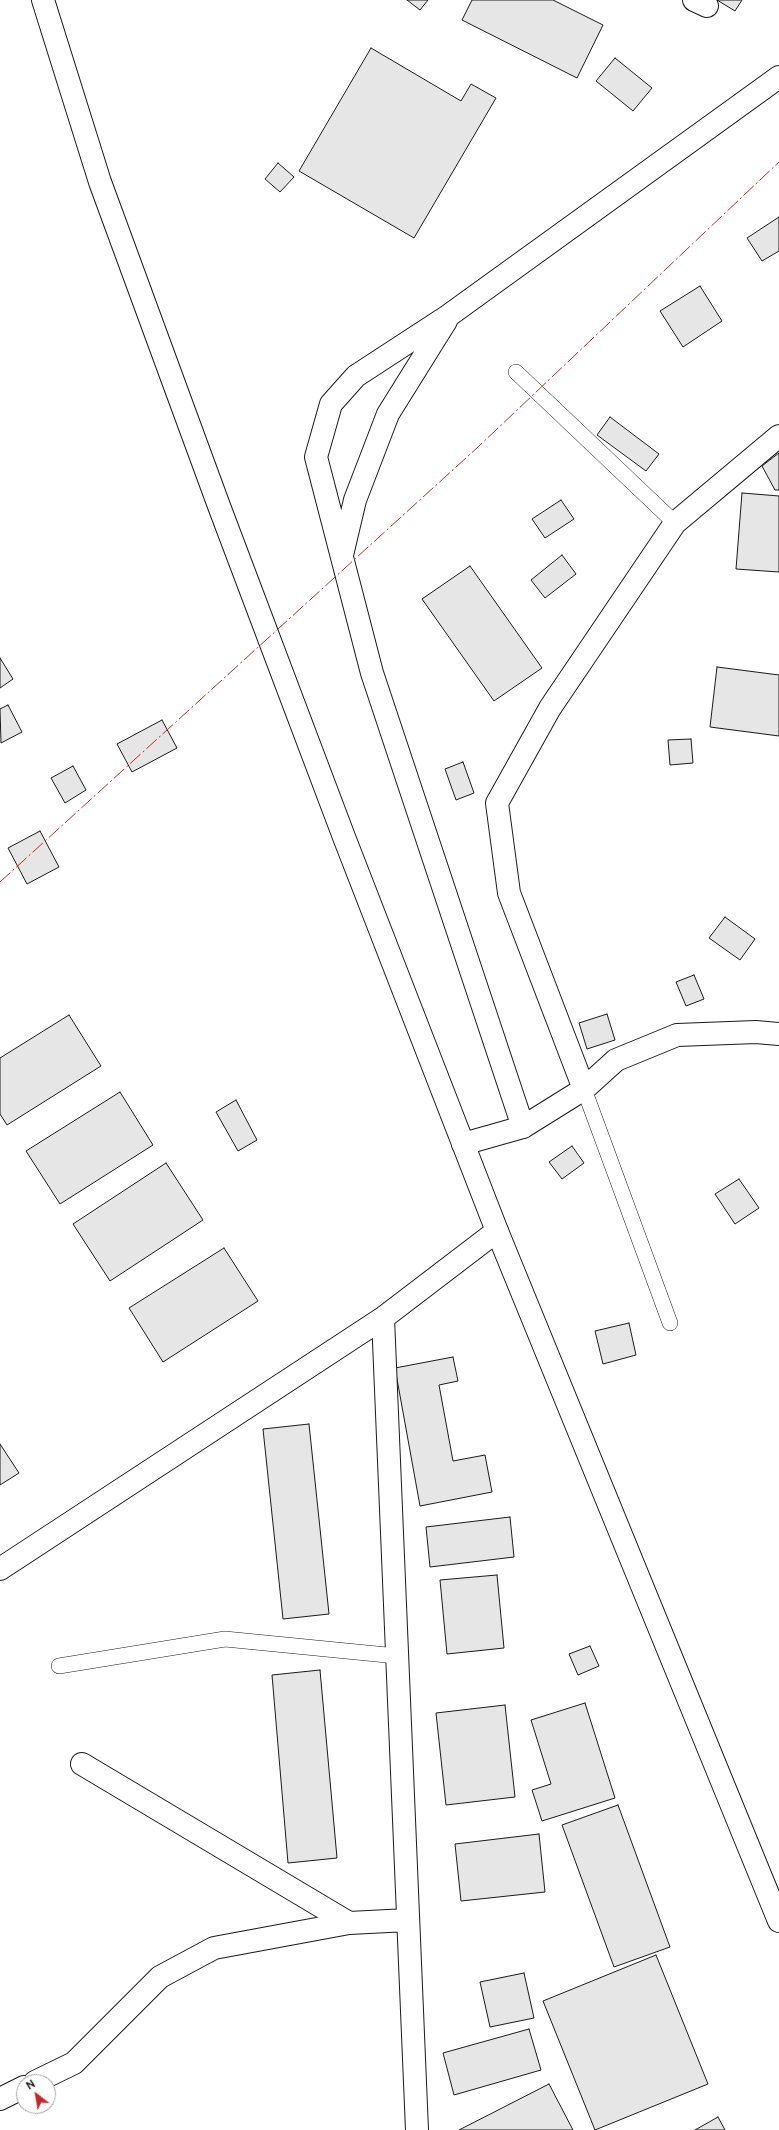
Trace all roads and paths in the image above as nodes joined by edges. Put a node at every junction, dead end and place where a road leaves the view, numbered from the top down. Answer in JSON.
{"nodes":[{"id":1,"x":43,"y":0,"type":"edge"},
{"id":2,"x":779,"y":77,"type":"edge"},
{"id":3,"x":448,"y":316,"type":"junction"},
{"id":4,"x":516,"y":372,"type":"dead end"},
{"id":5,"x":779,"y":436,"type":"edge"},
{"id":6,"x":676,"y":522,"type":"junction"},
{"id":7,"x":342,"y":558,"type":"junction"},
{"id":8,"x":779,"y":1034,"type":"edge"},
{"id":9,"x":584,"y":1089,"type":"junction"},
{"id":10,"x":523,"y":1127,"type":"junction"},
{"id":11,"x":463,"y":1144,"type":"junction"},
{"id":12,"x":497,"y":1231,"type":"junction"},
{"id":13,"x":383,"y":1318,"type":"junction"},
{"id":14,"x":670,"y":1323,"type":"dead end"},
{"id":15,"x":0,"y":1569,"type":"edge"},
{"id":16,"x":397,"y":1656,"type":"junction"},
{"id":17,"x":59,"y":1666,"type":"dead end"},
{"id":18,"x":82,"y":1764,"type":"dead end"},
{"id":19,"x":408,"y":1920,"type":"junction"},
{"id":20,"x":779,"y":1921,"type":"edge"},
{"id":21,"x":349,"y":1923,"type":"junction"},
{"id":22,"x":51,"y":2074,"type":"edge"},
{"id":23,"x":16,"y":2091,"type":"edge"},
{"id":24,"x":0,"y":2099,"type":"edge"},
{"id":25,"x":417,"y":2130,"type":"edge"}],
"edges":[{"from":1,"to":11,"type":"street"},
{"from":2,"to":3,"type":"street"},
{"from":3,"to":7,"type":"street"},
{"from":3,"to":7,"type":"street"},
{"from":4,"to":6,"type":"lane"},
{"from":5,"to":6,"type":"street"},
{"from":6,"to":9,"type":"street"},
{"from":7,"to":10,"type":"street"},
{"from":8,"to":9,"type":"street"},
{"from":9,"to":10,"type":"street"},
{"from":9,"to":14,"type":"lane"},
{"from":10,"to":11,"type":"street"},
{"from":11,"to":12,"type":"street"},
{"from":12,"to":13,"type":"street"},
{"from":12,"to":20,"type":"street"},
{"from":13,"to":15,"type":"street"},
{"from":13,"to":16,"type":"street"},
{"from":16,"to":17,"type":"lane"},
{"from":16,"to":19,"type":"street"},
{"from":18,"to":21,"type":"street"},
{"from":19,"to":21,"type":"street"},
{"from":19,"to":25,"type":"street"},
{"from":21,"to":22,"type":"street"},
{"from":23,"to":24,"type":"street"}]}
